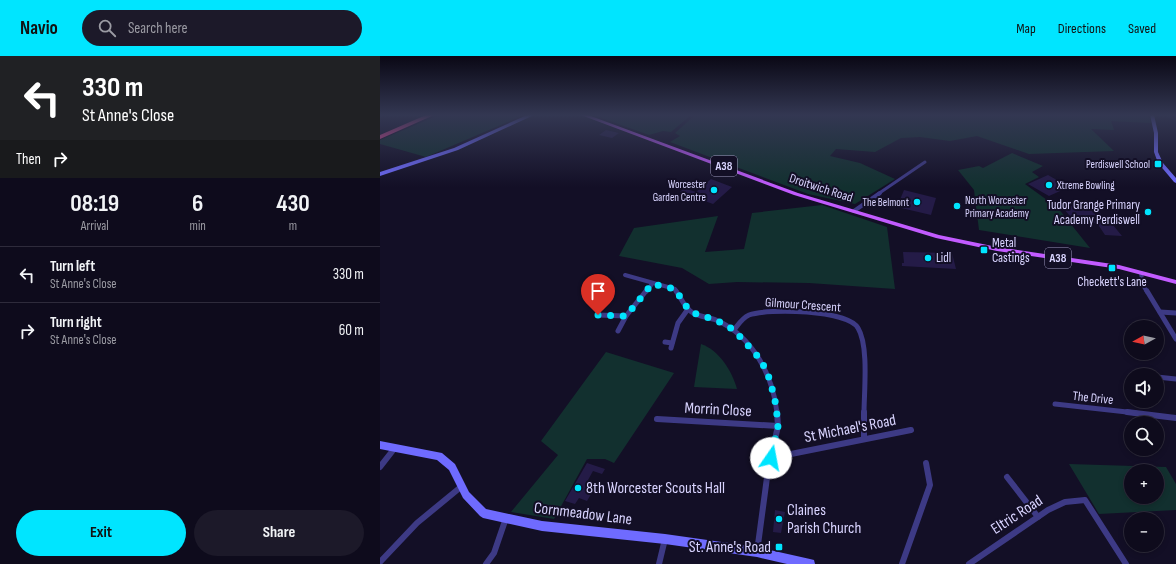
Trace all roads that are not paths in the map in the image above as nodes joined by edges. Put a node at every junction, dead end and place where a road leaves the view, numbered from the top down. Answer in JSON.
{"nodes":[{"id":1,"x":479,"y":139,"type":"edge"},
{"id":2,"x":649,"y":139,"type":"edge"},
{"id":3,"x":1156,"y":139,"type":"edge"},
{"id":4,"x":925,"y":162,"type":"dead end"},
{"id":5,"x":380,"y":174,"type":"edge"},
{"id":6,"x":1173,"y":175,"type":"edge"},
{"id":7,"x":1176,"y":181,"type":"edge"},
{"id":8,"x":854,"y":211,"type":"junction"},
{"id":9,"x":1141,"y":273,"type":"junction"},
{"id":10,"x":625,"y":275,"type":"dead end"},
{"id":11,"x":1176,"y":282,"type":"edge"},
{"id":12,"x":652,"y":284,"type":"junction"},
{"id":13,"x":688,"y":309,"type":"junction"},
{"id":14,"x":1160,"y":312,"type":"junction"},
{"id":15,"x":1176,"y":313,"type":"edge"},
{"id":16,"x":598,"y":315,"type":"dead end"},
{"id":17,"x":626,"y":316,"type":"junction"},
{"id":18,"x":734,"y":330,"type":"junction"},
{"id":19,"x":618,"y":331,"type":"dead end"},
{"id":20,"x":1176,"y":339,"type":"edge"},
{"id":21,"x":666,"y":342,"type":"dead end"},
{"id":22,"x":1164,"y":378,"type":"edge"},
{"id":23,"x":1176,"y":379,"type":"edge"},
{"id":24,"x":1055,"y":404,"type":"dead end"},
{"id":25,"x":1176,"y":418,"type":"edge"},
{"id":26,"x":657,"y":419,"type":"dead end"},
{"id":27,"x":778,"y":426,"type":"junction"},
{"id":28,"x":911,"y":430,"type":"dead end"},
{"id":29,"x":864,"y":439,"type":"junction"},
{"id":30,"x":380,"y":445,"type":"edge"},
{"id":31,"x":394,"y":449,"type":"junction"},
{"id":32,"x":771,"y":458,"type":"junction"},
{"id":33,"x":926,"y":463,"type":"dead end"},
{"id":34,"x":380,"y":467,"type":"edge"},
{"id":35,"x":1007,"y":477,"type":"dead end"},
{"id":36,"x":462,"y":486,"type":"junction"},
{"id":37,"x":1038,"y":517,"type":"junction"},
{"id":38,"x":506,"y":518,"type":"junction"},
{"id":39,"x":665,"y":539,"type":"junction"},
{"id":40,"x":757,"y":552,"type":"junction"},
{"id":41,"x":788,"y":561,"type":"edge"},
{"id":42,"x":380,"y":562,"type":"edge"},
{"id":43,"x":486,"y":564,"type":"edge"},
{"id":44,"x":659,"y":564,"type":"edge"},
{"id":45,"x":810,"y":564,"type":"edge"},
{"id":46,"x":902,"y":564,"type":"edge"},
{"id":47,"x":969,"y":564,"type":"edge"},
{"id":48,"x":1126,"y":564,"type":"edge"}],
"edges":[{"from":1,"to":5,"type":"street"},
{"from":2,"to":8,"type":"main road","name":"Droitwich Road","number":"A38"},
{"from":3,"to":6,"type":"street"},
{"from":4,"to":8,"type":"street"},
{"from":6,"to":7,"type":"street"},
{"from":8,"to":9,"type":"main road","name":"Droitwich Road","number":"A38"},
{"from":9,"to":11,"type":"main road","name":"Droitwich Road","number":"A38"},
{"from":9,"to":14,"type":"street"},
{"from":10,"to":12,"type":"street"},
{"from":12,"to":13,"type":"street"},
{"from":12,"to":17,"type":"street"},
{"from":13,"to":18,"type":"street"},
{"from":13,"to":21,"type":"street"},
{"from":14,"to":15,"type":"street"},
{"from":14,"to":20,"type":"street"},
{"from":16,"to":17,"type":"street"},
{"from":17,"to":19,"type":"street"},
{"from":18,"to":27,"type":"street"},
{"from":18,"to":29,"type":"street","name":"Gilmour Crescent"},
{"from":22,"to":23,"type":"street"},
{"from":24,"to":25,"type":"street","name":"The Drive"},
{"from":26,"to":27,"type":"street","name":"Morrin Close"},
{"from":27,"to":32,"type":"street"},
{"from":28,"to":29,"type":"street","name":"St Michael's Road"},
{"from":29,"to":32,"type":"street","name":"St Michael's Road"},
{"from":30,"to":31,"type":"street","name":"Cornmeadow Lane"},
{"from":31,"to":34,"type":"street"},
{"from":31,"to":36,"type":"street","name":"Cornmeadow Lane"},
{"from":32,"to":40,"type":"street"},
{"from":33,"to":46,"type":"street"},
{"from":35,"to":37,"type":"street"},
{"from":36,"to":38,"type":"street","name":"Cornmeadow Lane"},
{"from":36,"to":42,"type":"street"},
{"from":37,"to":47,"type":"street","name":"Eltric Road"},
{"from":37,"to":48,"type":"street","name":"Eltric Road"},
{"from":38,"to":39,"type":"street","name":"Cornmeadow Lane"},
{"from":38,"to":43,"type":"street"},
{"from":39,"to":40,"type":"street","name":"Cornmeadow Lane"},
{"from":39,"to":44,"type":"street"},
{"from":40,"to":41,"type":"street","name":"Cornmeadow Lane"},
{"from":41,"to":45,"type":"street","name":"Cornmeadow Lane"}]}
